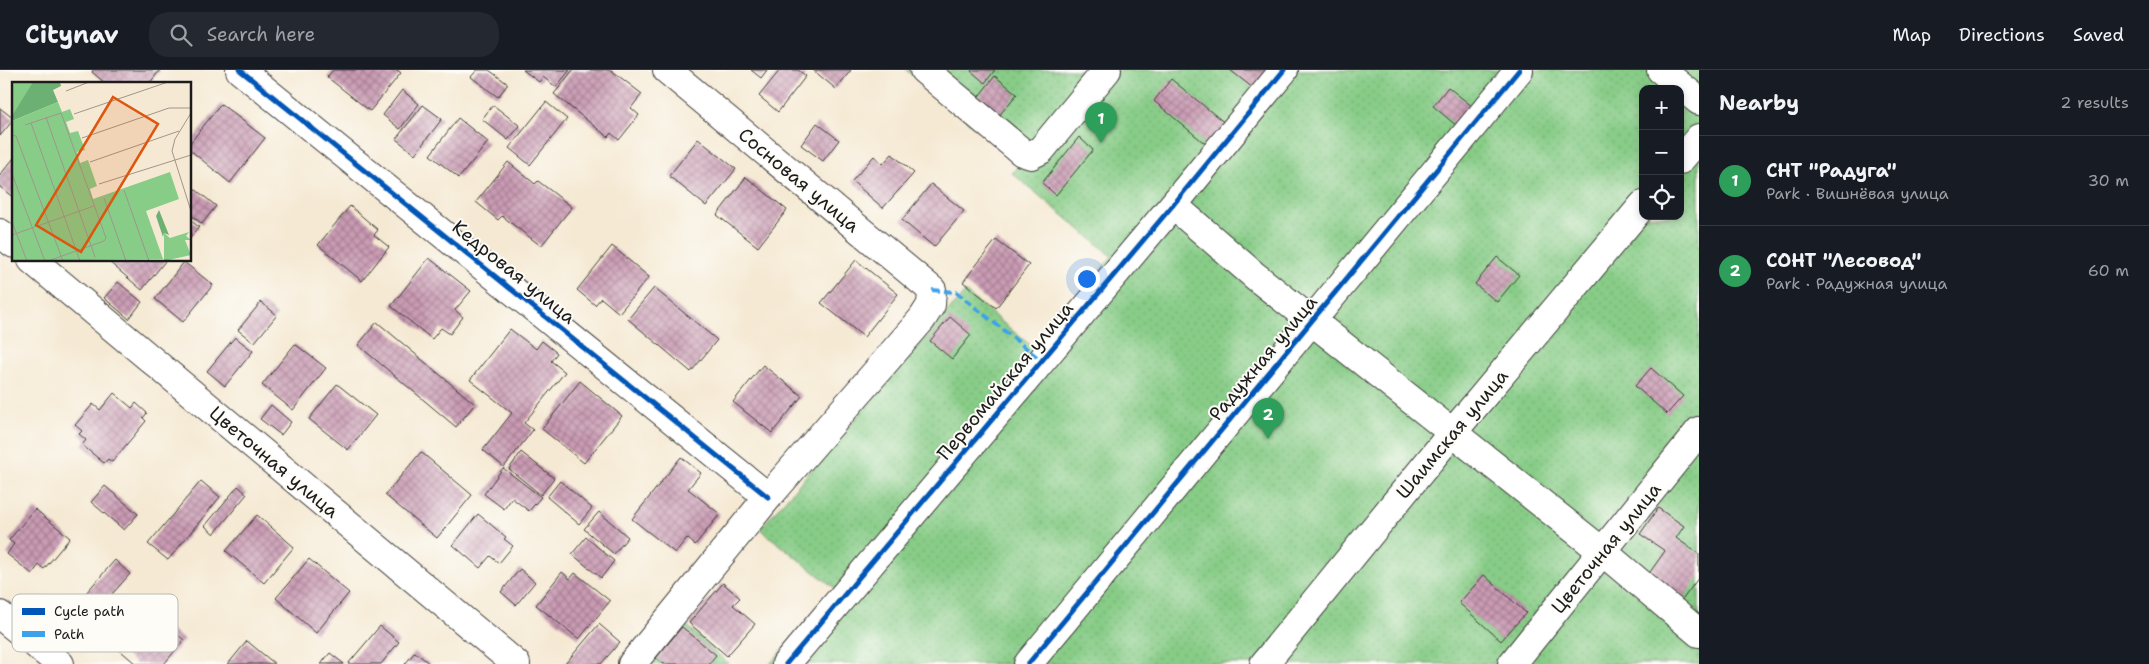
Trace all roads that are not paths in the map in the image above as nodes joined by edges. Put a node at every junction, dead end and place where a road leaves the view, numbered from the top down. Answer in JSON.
{"nodes":[{"id":1,"x":240,"y":70,"type":"edge"},
{"id":2,"x":667,"y":70,"type":"edge"},
{"id":3,"x":924,"y":70,"type":"edge"},
{"id":4,"x":1106,"y":70,"type":"edge"},
{"id":5,"x":1284,"y":70,"type":"edge"},
{"id":6,"x":1519,"y":70,"type":"edge"},
{"id":7,"x":1661,"y":70,"type":"edge"},
{"id":8,"x":1699,"y":101,"type":"edge"},
{"id":9,"x":1699,"y":138,"type":"edge"},
{"id":10,"x":1684,"y":155,"type":"edge"},
{"id":11,"x":1173,"y":205,"type":"junction"},
{"id":12,"x":1639,"y":210,"type":"edge"},
{"id":13,"x":0,"y":233,"type":"edge"},
{"id":14,"x":12,"y":242,"type":"edge"},
{"id":15,"x":33,"y":261,"type":"edge"},
{"id":16,"x":1312,"y":322,"type":"junction"},
{"id":17,"x":1699,"y":431,"type":"edge"},
{"id":18,"x":1453,"y":432,"type":"junction"},
{"id":19,"x":768,"y":497,"type":"junction"},
{"id":20,"x":1603,"y":552,"type":"junction"},
{"id":21,"x":0,"y":614,"type":"edge"},
{"id":22,"x":12,"y":624,"type":"edge"},
{"id":23,"x":1699,"y":633,"type":"edge"},
{"id":24,"x":46,"y":652,"type":"edge"},
{"id":25,"x":60,"y":664,"type":"edge"},
{"id":26,"x":516,"y":664,"type":"edge"},
{"id":27,"x":632,"y":664,"type":"edge"},
{"id":28,"x":786,"y":664,"type":"edge"},
{"id":29,"x":1028,"y":664,"type":"edge"},
{"id":30,"x":1264,"y":664,"type":"edge"},
{"id":31,"x":1512,"y":664,"type":"edge"}],
"edges":[{"from":1,"to":19,"type":"street","name":"Кедровая улица"},
{"from":2,"to":19,"type":"street","name":"Сосновая улица"},
{"from":3,"to":4,"type":"street"},
{"from":5,"to":11,"type":"street","name":"Первомайская улица"},
{"from":6,"to":16,"type":"street","name":"Радужная улица"},
{"from":7,"to":8,"type":"street"},
{"from":9,"to":10,"type":"street"},
{"from":11,"to":16,"type":"street"},
{"from":11,"to":28,"type":"street","name":"Первомайская улица"},
{"from":12,"to":18,"type":"street","name":"Шаимская улица"},
{"from":13,"to":14,"type":"street"},
{"from":15,"to":26,"type":"street","name":"Цветочная улица"},
{"from":16,"to":18,"type":"street"},
{"from":16,"to":29,"type":"street","name":"Радужная улица"},
{"from":17,"to":20,"type":"street","name":"Цветочная улица"},
{"from":18,"to":20,"type":"street"},
{"from":18,"to":30,"type":"street","name":"Шаимская улица"},
{"from":19,"to":27,"type":"street"},
{"from":20,"to":23,"type":"street"},
{"from":20,"to":31,"type":"street","name":"Цветочная улица"},
{"from":21,"to":22,"type":"street"},
{"from":24,"to":25,"type":"street"}]}
